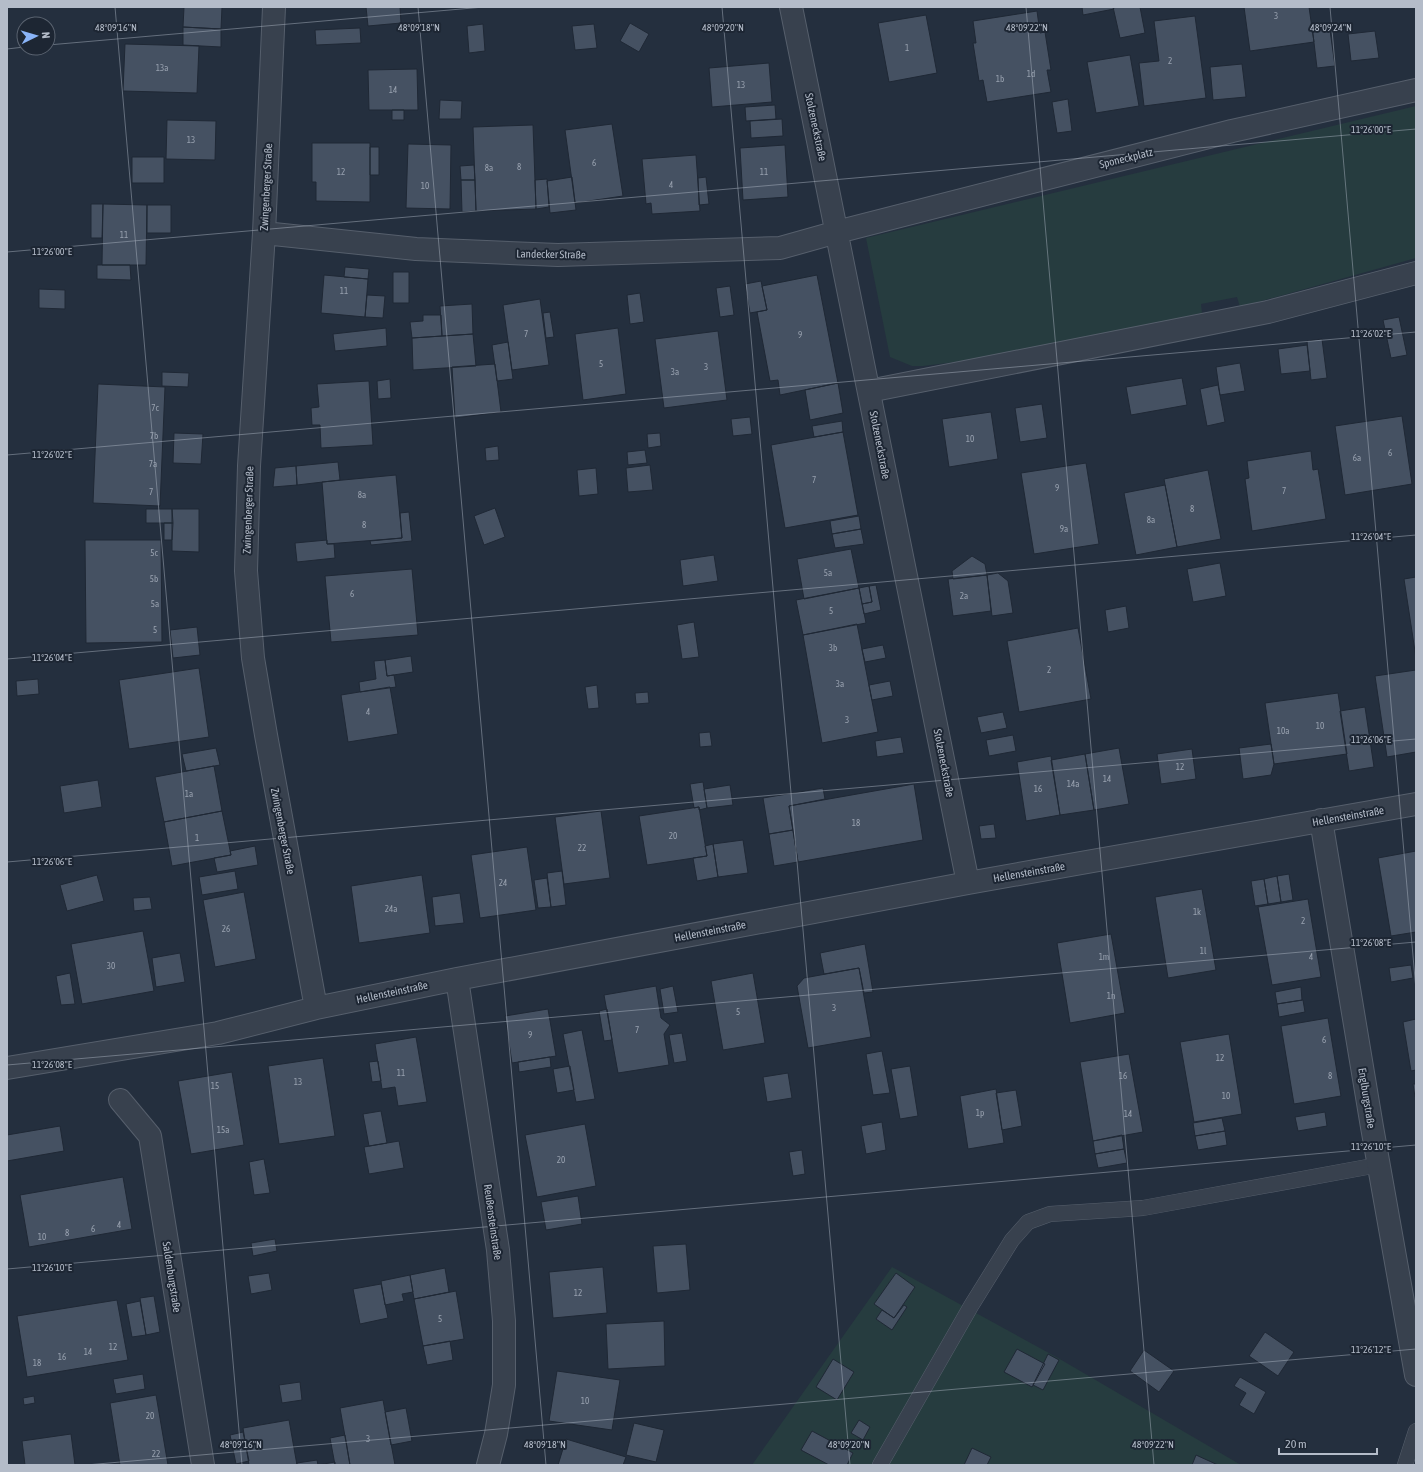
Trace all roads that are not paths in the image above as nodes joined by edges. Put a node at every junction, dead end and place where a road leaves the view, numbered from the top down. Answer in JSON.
{"nodes":[{"id":1,"x":274,"y":7,"type":"edge"},
{"id":2,"x":791,"y":7,"type":"edge"},
{"id":3,"x":1416,"y":90,"type":"edge"},
{"id":4,"x":837,"y":232,"type":"junction"},
{"id":5,"x":264,"y":233,"type":"junction"},
{"id":6,"x":1416,"y":273,"type":"edge"},
{"id":7,"x":869,"y":391,"type":"junction"},
{"id":8,"x":1416,"y":804,"type":"edge"},
{"id":9,"x":1321,"y":820,"type":"junction"},
{"id":10,"x":968,"y":883,"type":"junction"},
{"id":11,"x":457,"y":979,"type":"junction"},
{"id":12,"x":316,"y":1008,"type":"junction"},
{"id":13,"x":7,"y":1068,"type":"edge"},
{"id":14,"x":120,"y":1100,"type":"dead end"},
{"id":15,"x":1378,"y":1165,"type":"junction"},
{"id":16,"x":1416,"y":1375,"type":"edge"},
{"id":17,"x":1416,"y":1431,"type":"edge"},
{"id":18,"x":203,"y":1465,"type":"edge"},
{"id":19,"x":488,"y":1465,"type":"edge"},
{"id":20,"x":880,"y":1465,"type":"edge"},
{"id":21,"x":1405,"y":1465,"type":"edge"}],
"edges":[{"from":1,"to":5,"type":"street","name":"Zwingenberger Straße"},
{"from":2,"to":4,"type":"street","name":"Stolzeneckstraße"},
{"from":3,"to":4,"type":"street","name":"Sponeckplatz"},
{"from":4,"to":5,"type":"street","name":"Landecker Straße"},
{"from":4,"to":7,"type":"street","name":"Stolzeneckstraße"},
{"from":5,"to":12,"type":"street","name":"Zwingenberger Straße"},
{"from":6,"to":7,"type":"street"},
{"from":7,"to":10,"type":"street","name":"Stolzeneckstraße"},
{"from":8,"to":9,"type":"street","name":"Hellensteinstraße"},
{"from":9,"to":10,"type":"street","name":"Hellensteinstraße"},
{"from":9,"to":15,"type":"street","name":"Englburgstraße"},
{"from":10,"to":11,"type":"street","name":"Hellensteinstraße"},
{"from":11,"to":12,"type":"street","name":"Hellensteinstraße"},
{"from":11,"to":19,"type":"street","name":"Reußensteinstraße"},
{"from":12,"to":13,"type":"street","name":"Hellensteinstraße"},
{"from":14,"to":18,"type":"street","name":"Saldenburgstraße"},
{"from":15,"to":16,"type":"street","name":"Englburgstraße"},
{"from":15,"to":20,"type":"lane"},
{"from":17,"to":21,"type":"lane"}]}
